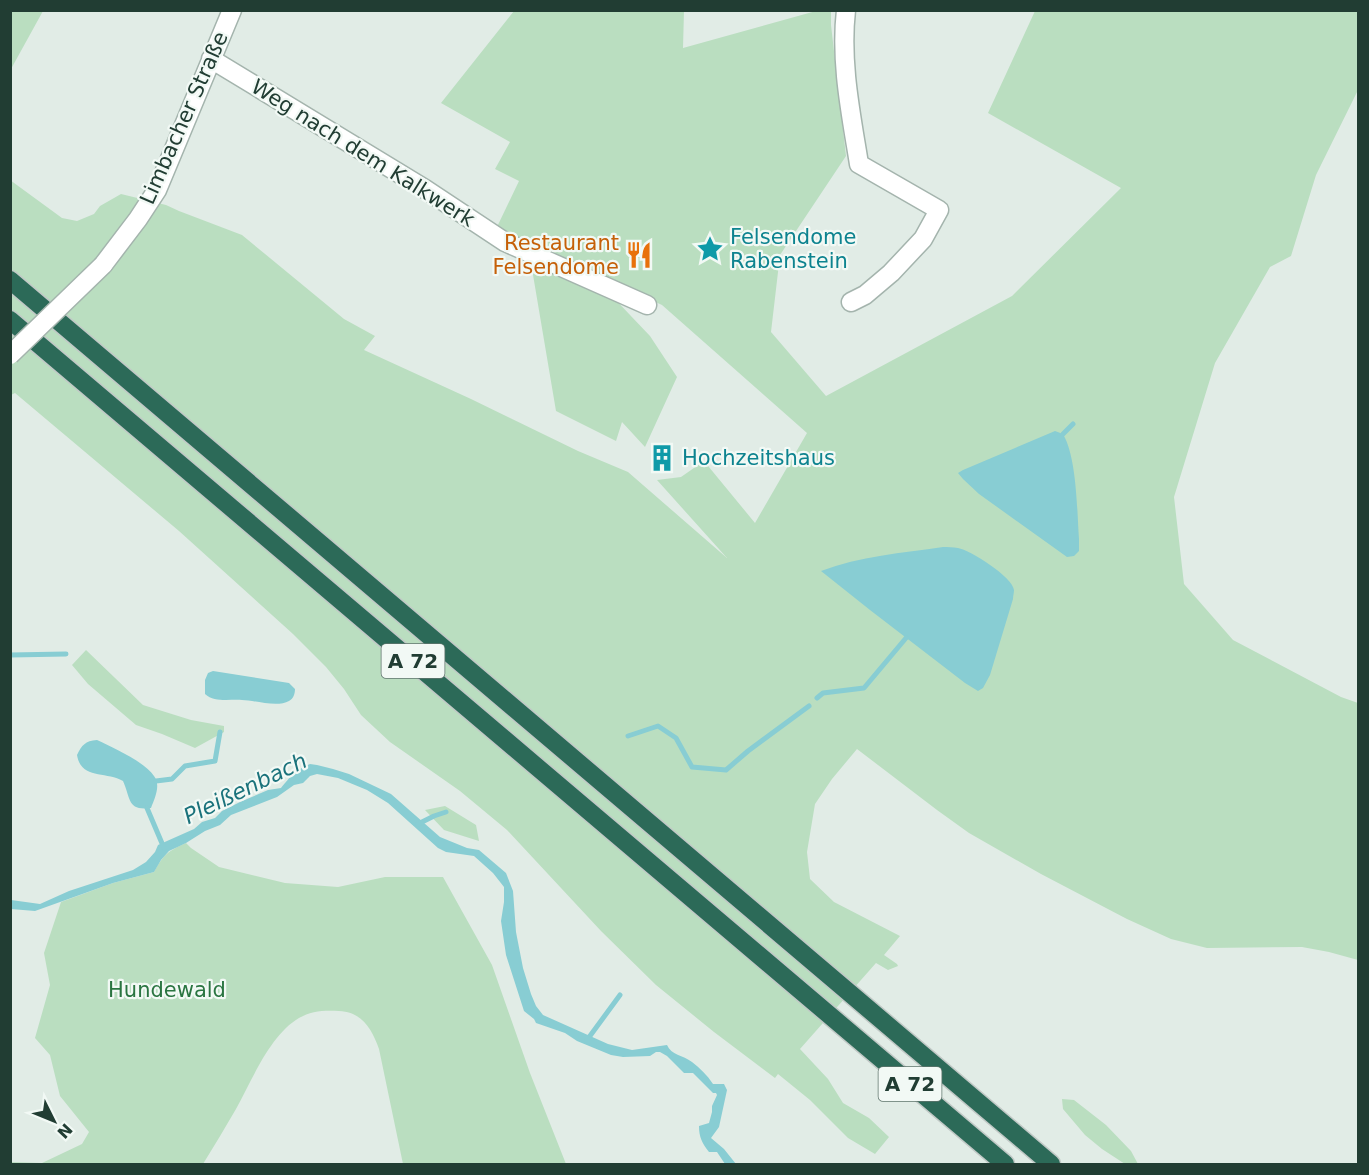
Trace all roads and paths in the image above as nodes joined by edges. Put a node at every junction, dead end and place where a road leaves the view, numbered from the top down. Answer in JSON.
{"nodes":[{"id":1,"x":232,"y":10,"type":"edge"},
{"id":2,"x":846,"y":10,"type":"edge"},
{"id":3,"x":211,"y":59,"type":"junction"},
{"id":4,"x":10,"y":280,"type":"edge"},
{"id":5,"x":851,"y":302,"type":"dead end"},
{"id":6,"x":647,"y":306,"type":"dead end"},
{"id":7,"x":10,"y":320,"type":"edge"},
{"id":8,"x":10,"y":355,"type":"edge"},
{"id":9,"x":1005,"y":1164,"type":"edge"},
{"id":10,"x":1051,"y":1164,"type":"edge"}],
"edges":[{"from":1,"to":3,"type":"street","name":"Limbacher Straße"},
{"from":2,"to":5,"type":"street"},
{"from":3,"to":6,"type":"street","name":"Weg nach dem Kalkwerk"},
{"from":3,"to":8,"type":"street","name":"Limbacher Straße","bridge":true},
{"from":4,"to":10,"type":"highway","number":"A 72"},
{"from":7,"to":9,"type":"highway","number":"A 72"}]}
